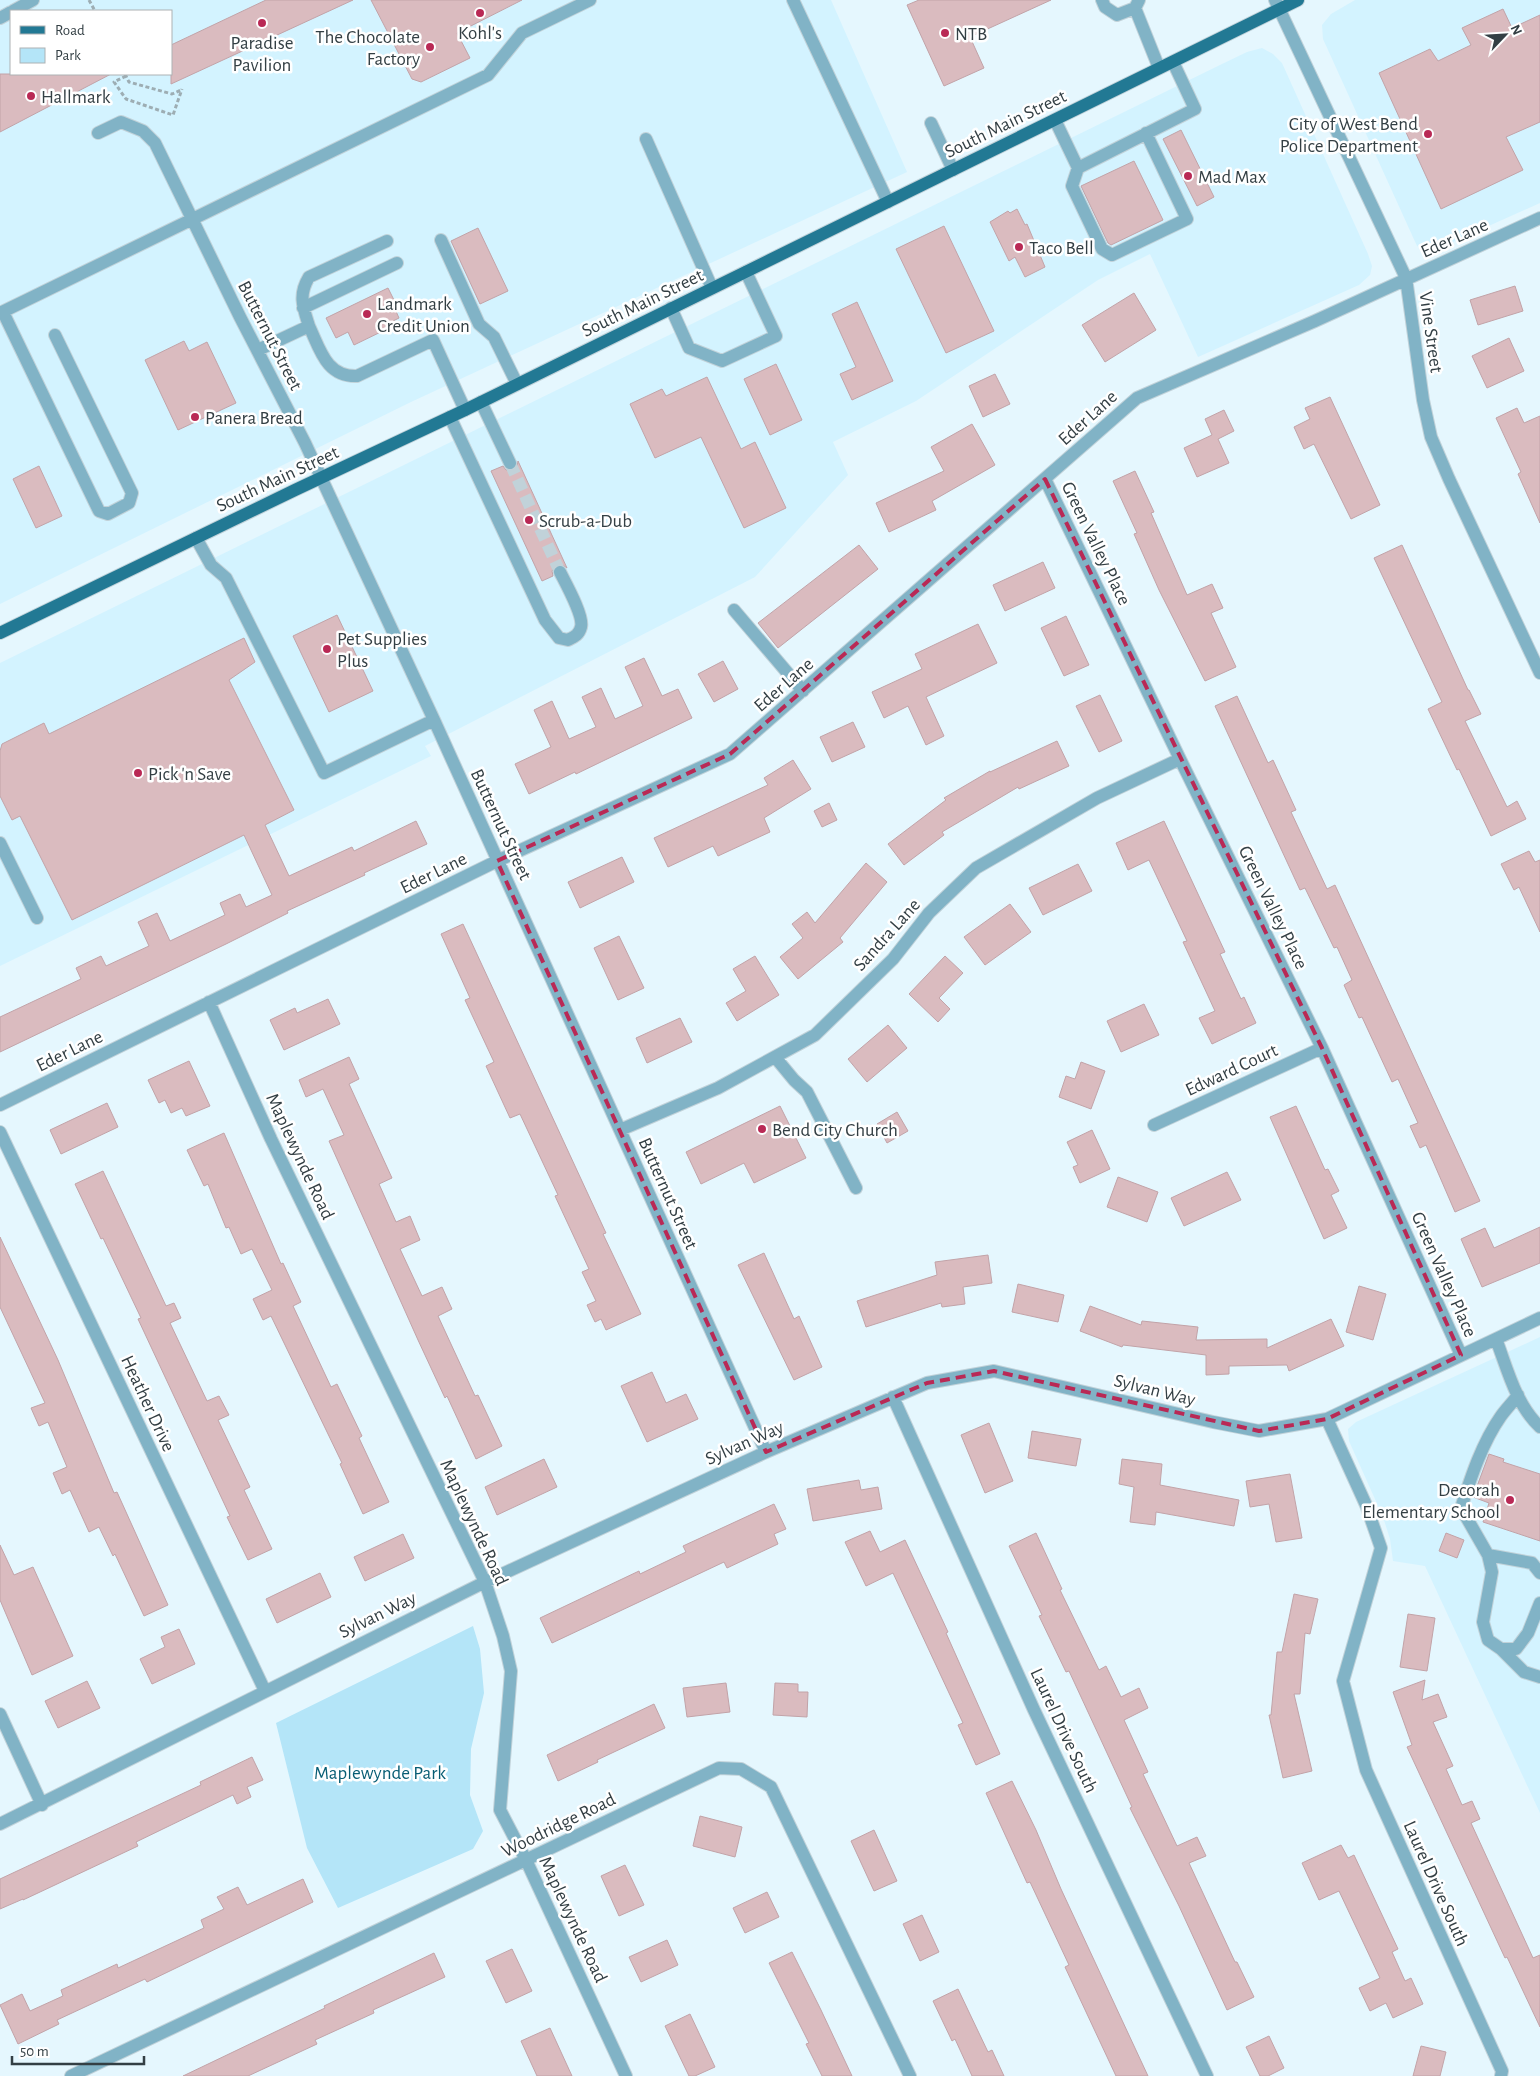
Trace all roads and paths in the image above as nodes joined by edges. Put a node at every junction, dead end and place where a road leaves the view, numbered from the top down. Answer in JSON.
{"nodes":[{"id":1,"x":33,"y":0,"type":"edge"},
{"id":2,"x":590,"y":0,"type":"edge"},
{"id":3,"x":793,"y":0,"type":"edge"},
{"id":4,"x":1102,"y":0,"type":"edge"},
{"id":5,"x":1298,"y":0,"type":"edge"},
{"id":6,"x":1137,"y":4,"type":"edge"},
{"id":7,"x":1278,"y":5,"type":"edge"},
{"id":8,"x":16,"y":10,"type":"edge"},
{"id":9,"x":1173,"y":62,"type":"junction"},
{"id":10,"x":1159,"y":68,"type":"junction"},
{"id":11,"x":126,"y":75,"type":"edge"},
{"id":12,"x":1055,"y":120,"type":"junction"},
{"id":13,"x":930,"y":123,"type":"dead end"},
{"id":14,"x":98,"y":133,"type":"dead end"},
{"id":15,"x":1146,"y":133,"type":"junction"},
{"id":16,"x":646,"y":139,"type":"dead end"},
{"id":17,"x":1078,"y":168,"type":"junction"},
{"id":18,"x":953,"y":170,"type":"junction"},
{"id":19,"x":888,"y":202,"type":"junction"},
{"id":20,"x":192,"y":218,"type":"junction"},
{"id":21,"x":1540,"y":218,"type":"edge"},
{"id":22,"x":440,"y":240,"type":"dead end"},
{"id":23,"x":387,"y":241,"type":"dead end"},
{"id":24,"x":397,"y":263,"type":"dead end"},
{"id":25,"x":746,"y":272,"type":"junction"},
{"id":26,"x":1406,"y":278,"type":"junction"},
{"id":27,"x":712,"y":288,"type":"junction"},
{"id":28,"x":303,"y":308,"type":"junction"},
{"id":29,"x":671,"y":308,"type":"junction"},
{"id":30,"x":2,"y":312,"type":"edge"},
{"id":31,"x":309,"y":326,"type":"junction"},
{"id":32,"x":55,"y":334,"type":"dead end"},
{"id":33,"x":258,"y":350,"type":"junction"},
{"id":34,"x":517,"y":384,"type":"junction"},
{"id":35,"x":481,"y":402,"type":"junction"},
{"id":36,"x":465,"y":410,"type":"junction"},
{"id":37,"x":450,"y":417,"type":"junction"},
{"id":38,"x":510,"y":463,"type":"tunnel mouth"},
{"id":39,"x":320,"y":478,"type":"junction"},
{"id":40,"x":1045,"y":479,"type":"junction"},
{"id":41,"x":196,"y":538,"type":"junction"},
{"id":42,"x":560,"y":572,"type":"tunnel mouth"},
{"id":43,"x":734,"y":610,"type":"dead end"},
{"id":44,"x":0,"y":633,"type":"edge"},
{"id":45,"x":1540,"y":673,"type":"edge"},
{"id":46,"x":803,"y":691,"type":"junction"},
{"id":47,"x":434,"y":720,"type":"junction"},
{"id":48,"x":1180,"y":759,"type":"junction"},
{"id":49,"x":0,"y":842,"type":"edge"},
{"id":50,"x":497,"y":861,"type":"junction"},
{"id":51,"x":37,"y":918,"type":"dead end"},
{"id":52,"x":209,"y":1002,"type":"junction"},
{"id":53,"x":1322,"y":1048,"type":"junction"},
{"id":54,"x":775,"y":1057,"type":"junction"},
{"id":55,"x":0,"y":1105,"type":"edge"},
{"id":56,"x":1154,"y":1125,"type":"dead end"},
{"id":57,"x":620,"y":1130,"type":"junction"},
{"id":58,"x":0,"y":1132,"type":"edge"},
{"id":59,"x":856,"y":1188,"type":"dead end"},
{"id":60,"x":1540,"y":1318,"type":"edge"},
{"id":61,"x":1496,"y":1338,"type":"junction"},
{"id":62,"x":1461,"y":1355,"type":"junction"},
{"id":63,"x":1518,"y":1395,"type":"junction"},
{"id":64,"x":892,"y":1398,"type":"junction"},
{"id":65,"x":1327,"y":1419,"type":"junction"},
{"id":66,"x":1540,"y":1427,"type":"edge"},
{"id":67,"x":766,"y":1452,"type":"junction"},
{"id":68,"x":1488,"y":1555,"type":"junction"},
{"id":69,"x":1540,"y":1573,"type":"edge"},
{"id":70,"x":485,"y":1582,"type":"junction"},
{"id":71,"x":1540,"y":1603,"type":"edge"},
{"id":72,"x":1501,"y":1650,"type":"junction"},
{"id":73,"x":1540,"y":1677,"type":"edge"},
{"id":74,"x":264,"y":1690,"type":"junction"},
{"id":75,"x":0,"y":1714,"type":"edge"},
{"id":76,"x":42,"y":1805,"type":"junction"},
{"id":77,"x":0,"y":1824,"type":"edge"},
{"id":78,"x":526,"y":1860,"type":"junction"},
{"id":79,"x":71,"y":2076,"type":"edge"},
{"id":80,"x":626,"y":2076,"type":"edge"},
{"id":81,"x":910,"y":2076,"type":"edge"},
{"id":82,"x":1207,"y":2076,"type":"edge"},
{"id":83,"x":1501,"y":2076,"type":"edge"}],
"edges":[{"from":1,"to":8,"type":"street"},
{"from":2,"to":20,"type":"street"},
{"from":3,"to":19,"type":"street"},
{"from":4,"to":6,"type":"street"},
{"from":5,"to":7,"type":"main road","name":"South Main Street"},
{"from":6,"to":10,"type":"street"},
{"from":7,"to":9,"type":"main road","name":"South Main Street"},
{"from":7,"to":26,"type":"street","name":"Vine Street"},
{"from":9,"to":10,"type":"main road","name":"South Main Street"},
{"from":9,"to":15,"type":"street"},
{"from":10,"to":12,"type":"main road","name":"South Main Street"},
{"from":11,"to":11,"type":"path"},
{"from":12,"to":17,"type":"street"},
{"from":12,"to":18,"type":"main road","name":"South Main Street"},
{"from":13,"to":18,"type":"street"},
{"from":14,"to":20,"type":"street","name":"Butternut Street"},
{"from":15,"to":17,"type":"street"},
{"from":15,"to":17,"type":"street"},
{"from":16,"to":27,"type":"street"},
{"from":18,"to":19,"type":"main road","name":"South Main Street"},
{"from":19,"to":25,"type":"main road","name":"South Main Street"},
{"from":20,"to":30,"type":"street"},
{"from":20,"to":33,"type":"street","name":"Butternut Street"},
{"from":21,"to":26,"type":"street","name":"Eder Lane"},
{"from":22,"to":34,"type":"street"},
{"from":23,"to":28,"type":"street"},
{"from":24,"to":28,"type":"street"},
{"from":25,"to":27,"type":"main road","name":"South Main Street"},
{"from":25,"to":29,"type":"street"},
{"from":26,"to":40,"type":"street","name":"Eder Lane"},
{"from":26,"to":45,"type":"street","name":"Vine Street"},
{"from":27,"to":29,"type":"main road","name":"South Main Street"},
{"from":28,"to":31,"type":"street"},
{"from":29,"to":34,"type":"main road","name":"South Main Street"},
{"from":30,"to":32,"type":"street"},
{"from":31,"to":33,"type":"street"},
{"from":31,"to":36,"type":"street"},
{"from":33,"to":39,"type":"street","name":"Butternut Street"},
{"from":34,"to":35,"type":"main road","name":"South Main Street"},
{"from":35,"to":36,"type":"main road","name":"South Main Street"},
{"from":35,"to":38,"type":"street"},
{"from":36,"to":37,"type":"main road","name":"South Main Street"},
{"from":37,"to":39,"type":"main road","name":"South Main Street"},
{"from":37,"to":42,"type":"street"},
{"from":39,"to":41,"type":"main road","name":"South Main Street"},
{"from":39,"to":47,"type":"street","name":"Butternut Street"},
{"from":40,"to":46,"type":"street","name":"Eder Lane"},
{"from":40,"to":48,"type":"street","name":"Green Valley Place"},
{"from":41,"to":44,"type":"main road","name":"South Main Street"},
{"from":41,"to":47,"type":"street"},
{"from":43,"to":46,"type":"street"},
{"from":46,"to":50,"type":"street","name":"Eder Lane"},
{"from":47,"to":50,"type":"street","name":"Butternut Street"},
{"from":48,"to":53,"type":"street","name":"Green Valley Place"},
{"from":48,"to":54,"type":"street","name":"Sandra Lane"},
{"from":49,"to":51,"type":"street"},
{"from":50,"to":52,"type":"street","name":"Eder Lane"},
{"from":50,"to":57,"type":"street","name":"Butternut Street"},
{"from":52,"to":55,"type":"street","name":"Eder Lane"},
{"from":52,"to":70,"type":"street","name":"Maplewynde Road"},
{"from":53,"to":56,"type":"street","name":"Edward Court"},
{"from":53,"to":62,"type":"street","name":"Green Valley Place"},
{"from":54,"to":57,"type":"street","name":"Sandra Lane"},
{"from":54,"to":59,"type":"street"},
{"from":57,"to":67,"type":"street","name":"Butternut Street"},
{"from":58,"to":74,"type":"street","name":"Heather Drive"},
{"from":60,"to":61,"type":"street","name":"Sylvan Way"},
{"from":61,"to":62,"type":"street","name":"Sylvan Way"},
{"from":61,"to":63,"type":"street"},
{"from":62,"to":65,"type":"street","name":"Sylvan Way"},
{"from":63,"to":66,"type":"street"},
{"from":63,"to":68,"type":"street"},
{"from":64,"to":65,"type":"street","name":"Sylvan Way"},
{"from":64,"to":67,"type":"street","name":"Sylvan Way"},
{"from":64,"to":82,"type":"street","name":"Laurel Drive South"},
{"from":65,"to":83,"type":"street","name":"Laurel Drive South"},
{"from":67,"to":70,"type":"street","name":"Sylvan Way"},
{"from":68,"to":69,"type":"street"},
{"from":68,"to":72,"type":"street"},
{"from":70,"to":74,"type":"street","name":"Sylvan Way"},
{"from":70,"to":78,"type":"street","name":"Maplewynde Road"},
{"from":71,"to":72,"type":"street"},
{"from":72,"to":73,"type":"street"},
{"from":74,"to":76,"type":"street","name":"Sylvan Way"},
{"from":75,"to":76,"type":"street"},
{"from":76,"to":77,"type":"street","name":"Sylvan Way"},
{"from":78,"to":79,"type":"street","name":"Woodridge Road"},
{"from":78,"to":80,"type":"street","name":"Maplewynde Road"},
{"from":78,"to":81,"type":"street","name":"Woodridge Road"}]}
